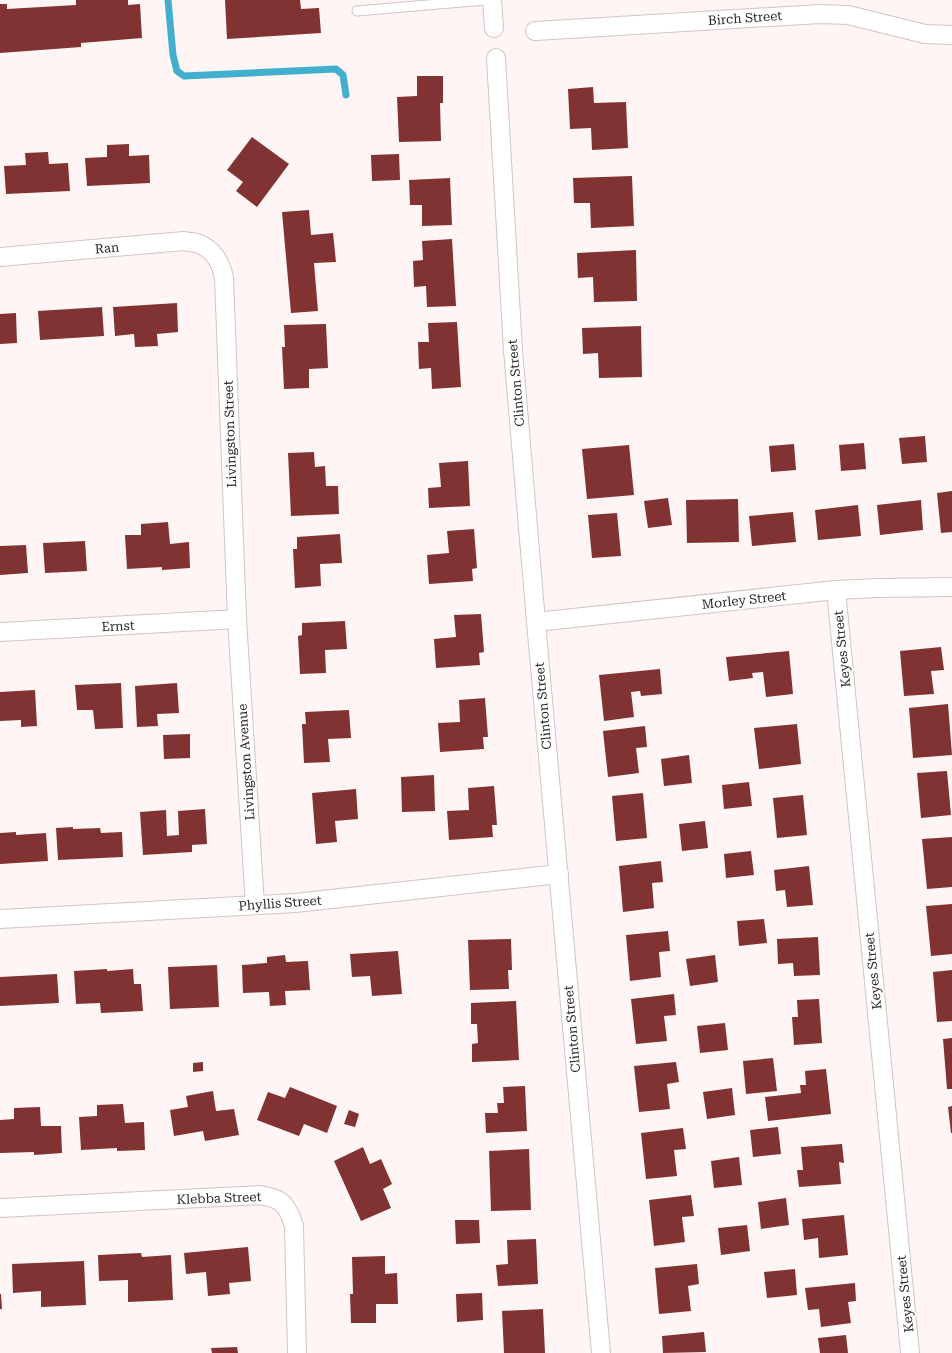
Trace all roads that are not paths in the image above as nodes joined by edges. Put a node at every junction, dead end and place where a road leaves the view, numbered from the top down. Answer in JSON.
{"nodes":[{"id":1,"x":485,"y":0,"type":"edge"},
{"id":2,"x":492,"y":0,"type":"edge"},
{"id":3,"x":357,"y":11,"type":"dead end"},
{"id":4,"x":494,"y":28,"type":"dead end"},
{"id":5,"x":536,"y":31,"type":"dead end"},
{"id":6,"x":952,"y":35,"type":"edge"},
{"id":7,"x":496,"y":58,"type":"dead end"},
{"id":8,"x":212,"y":253,"type":"joint"},
{"id":9,"x":0,"y":257,"type":"edge"},
{"id":10,"x":952,"y":587,"type":"edge"},
{"id":11,"x":836,"y":590,"type":"junction"},
{"id":12,"x":237,"y":619,"type":"junction"},
{"id":13,"x":536,"y":622,"type":"junction"},
{"id":14,"x":0,"y":632,"type":"edge"},
{"id":15,"x":559,"y":874,"type":"junction"},
{"id":16,"x":255,"y":905,"type":"junction"},
{"id":17,"x":0,"y":919,"type":"edge"},
{"id":18,"x":0,"y":1208,"type":"edge"},
{"id":19,"x":297,"y":1353,"type":"edge"},
{"id":20,"x":601,"y":1353,"type":"edge"},
{"id":21,"x":910,"y":1353,"type":"edge"}],
"edges":[{"from":1,"to":3,"type":"lane"},
{"from":2,"to":4,"type":"street"},
{"from":5,"to":6,"type":"street","name":"Birch Street"},
{"from":7,"to":13,"type":"street","name":"Clinton Street"},
{"from":8,"to":9,"type":"street","name":"Ran"},
{"from":8,"to":12,"type":"street","name":"Livingston Street"},
{"from":10,"to":11,"type":"street","name":"Morley Street"},
{"from":11,"to":13,"type":"street","name":"Morley Street"},
{"from":11,"to":21,"type":"street","name":"Keyes Street"},
{"from":12,"to":14,"type":"street","name":"Ernst"},
{"from":12,"to":16,"type":"street","name":"Livingston Avenue"},
{"from":13,"to":15,"type":"street","name":"Clinton Street"},
{"from":15,"to":16,"type":"street","name":"Phyllis Street"},
{"from":15,"to":20,"type":"street","name":"Clinton Street"},
{"from":16,"to":17,"type":"street","name":"Phyllis Street"},
{"from":18,"to":19,"type":"street","name":"Klebba Street"}]}
